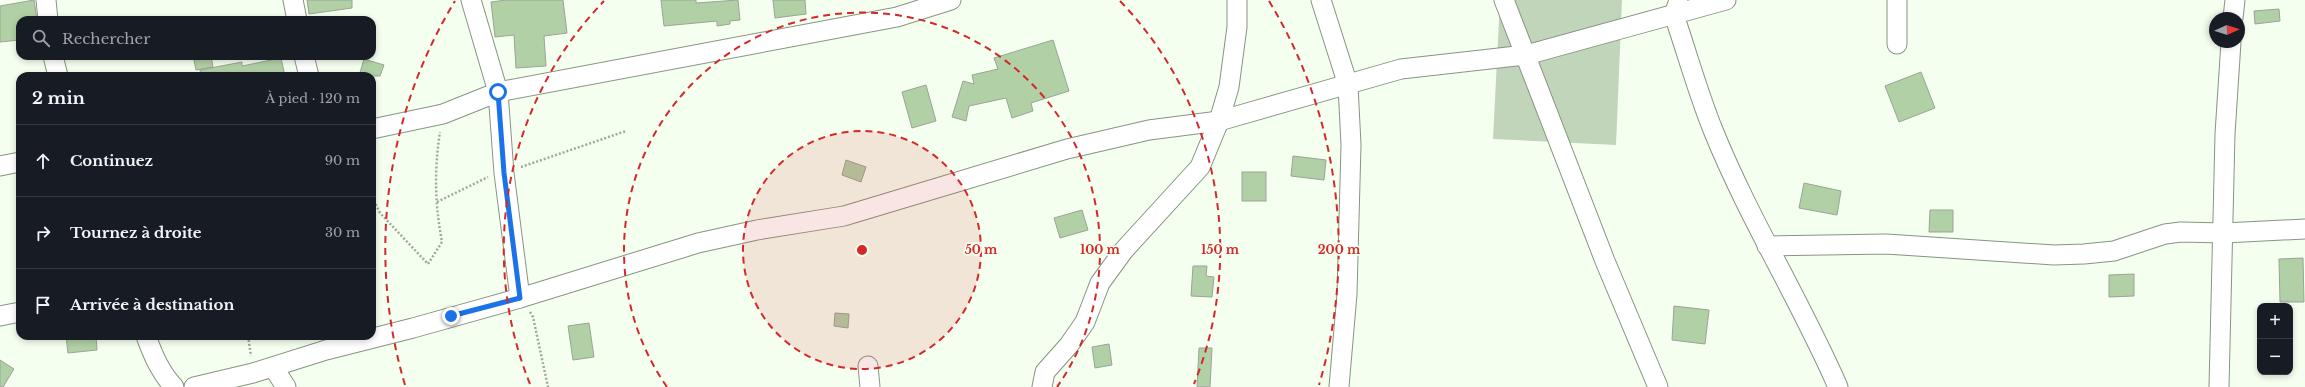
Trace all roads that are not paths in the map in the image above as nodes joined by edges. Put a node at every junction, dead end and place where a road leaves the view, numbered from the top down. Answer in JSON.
{"nodes":[{"id":1,"x":46,"y":0,"type":"edge"},
{"id":2,"x":293,"y":0,"type":"edge"},
{"id":3,"x":471,"y":0,"type":"edge"},
{"id":4,"x":951,"y":0,"type":"edge"},
{"id":5,"x":1237,"y":0,"type":"edge"},
{"id":6,"x":1321,"y":0,"type":"edge"},
{"id":7,"x":1504,"y":0,"type":"edge"},
{"id":8,"x":1726,"y":0,"type":"edge"},
{"id":9,"x":1897,"y":0,"type":"edge"},
{"id":10,"x":2235,"y":0,"type":"edge"},
{"id":11,"x":895,"y":8,"type":"edge"},
{"id":12,"x":1677,"y":8,"type":"edge"},
{"id":13,"x":2234,"y":12,"type":"edge"},
{"id":14,"x":48,"y":16,"type":"edge"},
{"id":15,"x":296,"y":16,"type":"edge"},
{"id":16,"x":1897,"y":44,"type":"dead end"},
{"id":17,"x":2231,"y":48,"type":"edge"},
{"id":18,"x":1526,"y":55,"type":"junction"},
{"id":19,"x":54,"y":60,"type":"edge"},
{"id":20,"x":305,"y":60,"type":"edge"},
{"id":21,"x":57,"y":72,"type":"edge"},
{"id":22,"x":307,"y":72,"type":"edge"},
{"id":23,"x":1348,"y":84,"type":"junction"},
{"id":24,"x":498,"y":92,"type":"junction"},
{"id":25,"x":1219,"y":121,"type":"junction"},
{"id":26,"x":376,"y":128,"type":"edge"},
{"id":27,"x":16,"y":163,"type":"edge"},
{"id":28,"x":0,"y":166,"type":"edge"},
{"id":29,"x":2305,"y":229,"type":"edge"},
{"id":30,"x":2224,"y":233,"type":"junction"},
{"id":31,"x":1767,"y":246,"type":"junction"},
{"id":32,"x":520,"y":298,"type":"junction"},
{"id":33,"x":16,"y":313,"type":"edge"},
{"id":34,"x":0,"y":316,"type":"edge"},
{"id":35,"x":376,"y":337,"type":"edge"},
{"id":36,"x":148,"y":340,"type":"edge"},
{"id":37,"x":366,"y":340,"type":"edge"},
{"id":38,"x":868,"y":366,"type":"dead end"},
{"id":39,"x":273,"y":367,"type":"junction"},
{"id":40,"x":174,"y":387,"type":"edge"},
{"id":41,"x":194,"y":387,"type":"edge"},
{"id":42,"x":286,"y":387,"type":"edge"},
{"id":43,"x":870,"y":387,"type":"edge"},
{"id":44,"x":1042,"y":387,"type":"edge"},
{"id":45,"x":1339,"y":387,"type":"edge"},
{"id":46,"x":1658,"y":387,"type":"edge"},
{"id":47,"x":1838,"y":387,"type":"edge"},
{"id":48,"x":2220,"y":387,"type":"edge"}],
"edges":[{"from":1,"to":14,"type":"street"},
{"from":2,"to":15,"type":"street"},
{"from":3,"to":24,"type":"street"},
{"from":4,"to":11,"type":"street"},
{"from":5,"to":25,"type":"street"},
{"from":6,"to":23,"type":"street"},
{"from":7,"to":18,"type":"street"},
{"from":8,"to":12,"type":"street"},
{"from":9,"to":16,"type":"street"},
{"from":10,"to":13,"type":"street"},
{"from":11,"to":24,"type":"street"},
{"from":12,"to":18,"type":"street"},
{"from":12,"to":31,"type":"street"},
{"from":17,"to":30,"type":"street"},
{"from":18,"to":23,"type":"street"},
{"from":18,"to":46,"type":"street"},
{"from":19,"to":21,"type":"street"},
{"from":20,"to":22,"type":"street"},
{"from":23,"to":25,"type":"street"},
{"from":23,"to":45,"type":"street"},
{"from":24,"to":26,"type":"street"},
{"from":24,"to":32,"type":"street"},
{"from":25,"to":32,"type":"street"},
{"from":25,"to":44,"type":"street"},
{"from":27,"to":28,"type":"street"},
{"from":29,"to":30,"type":"street"},
{"from":30,"to":31,"type":"street"},
{"from":30,"to":48,"type":"street"},
{"from":31,"to":47,"type":"street"},
{"from":32,"to":35,"type":"street"},
{"from":33,"to":34,"type":"street"},
{"from":36,"to":40,"type":"street"},
{"from":37,"to":39,"type":"street"},
{"from":38,"to":43,"type":"street"},
{"from":39,"to":41,"type":"street"},
{"from":39,"to":42,"type":"street"}]}
